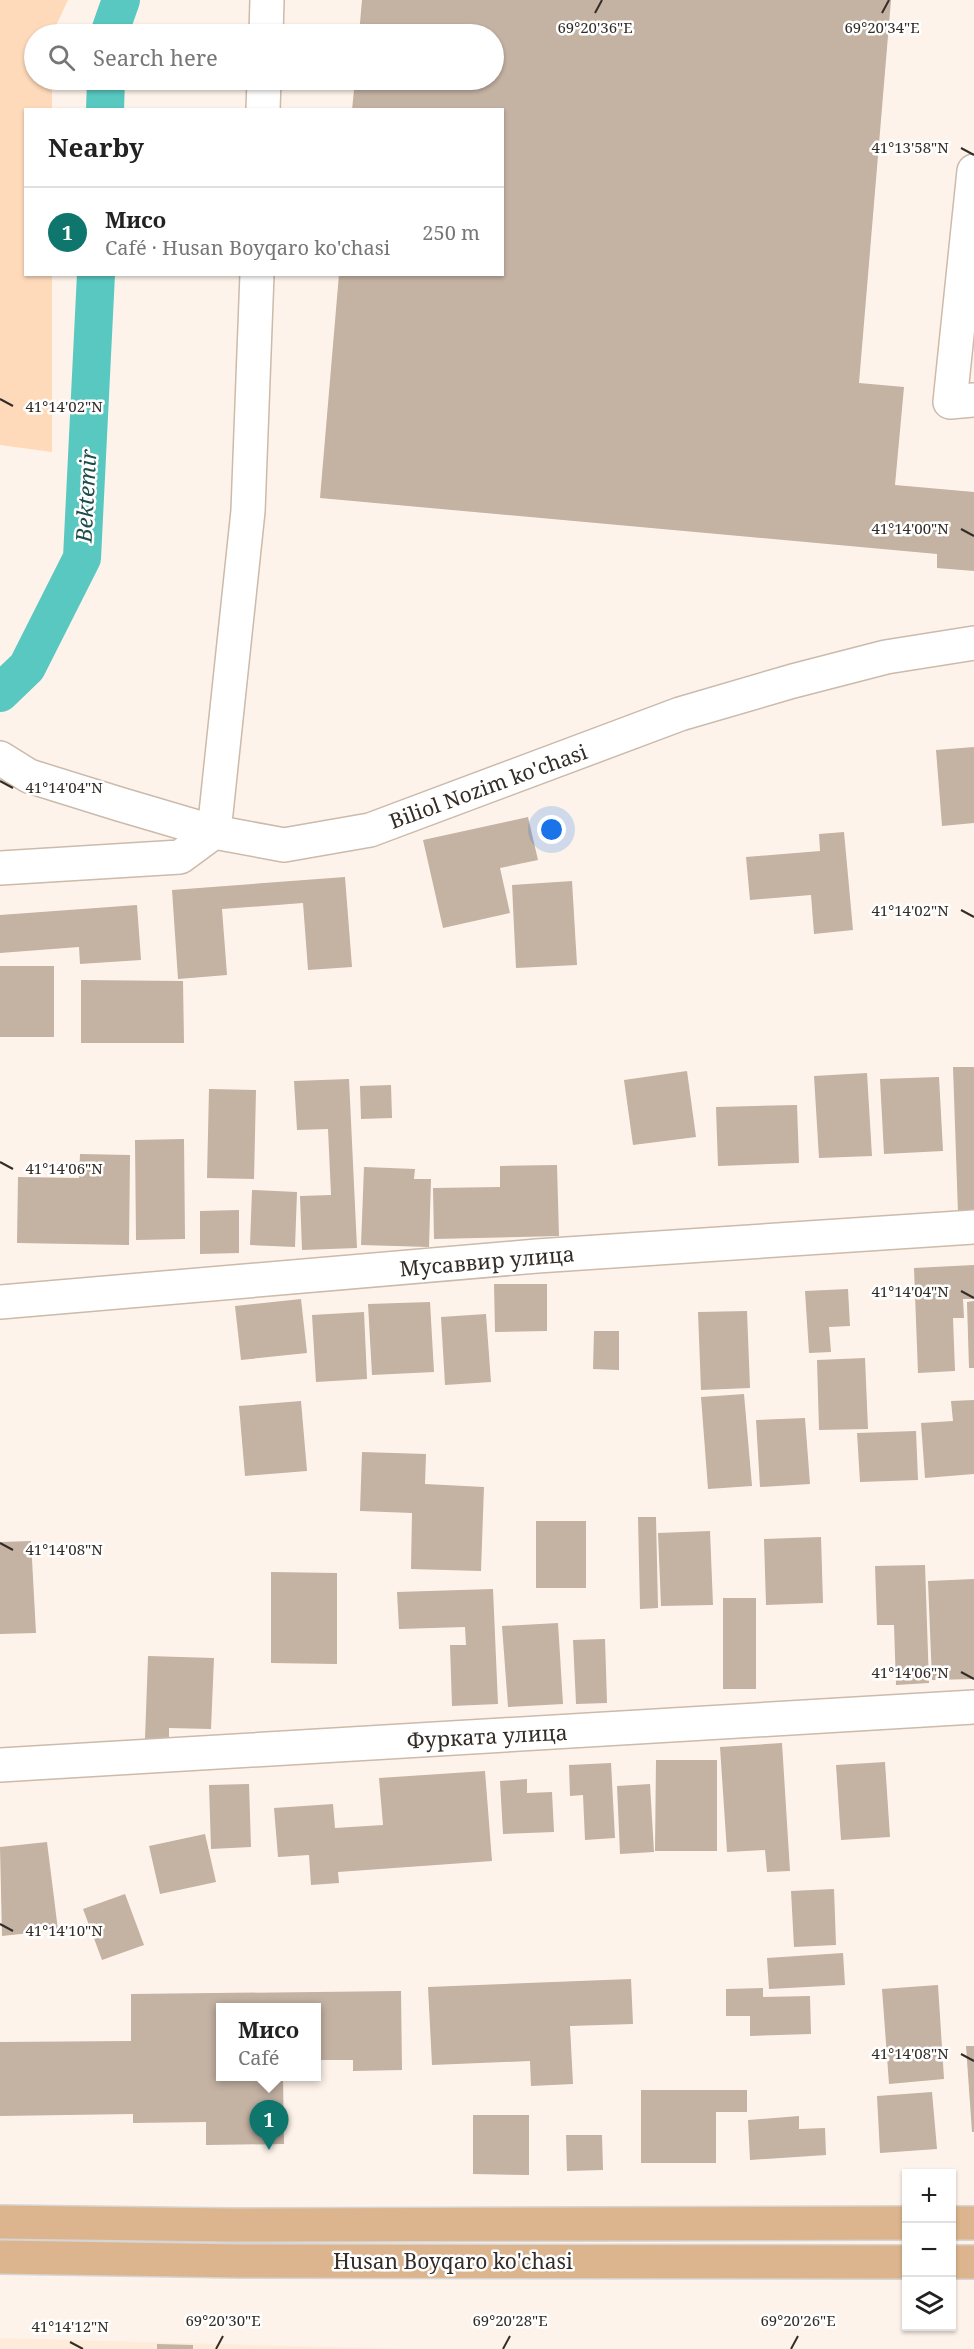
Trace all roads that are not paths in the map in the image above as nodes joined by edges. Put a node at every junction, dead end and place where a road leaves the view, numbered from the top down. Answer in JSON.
{"nodes":[{"id":1,"x":267,"y":0,"type":"edge"},
{"id":2,"x":266,"y":24,"type":"edge"},
{"id":3,"x":264,"y":90,"type":"edge"},
{"id":4,"x":263,"y":108,"type":"edge"},
{"id":5,"x":974,"y":171,"type":"edge"},
{"id":6,"x":257,"y":276,"type":"edge"},
{"id":7,"x":974,"y":400,"type":"edge"},
{"id":8,"x":974,"y":643,"type":"edge"},
{"id":9,"x":0,"y":758,"type":"edge"},
{"id":10,"x":214,"y":832,"type":"junction"},
{"id":11,"x":0,"y":868,"type":"edge"},
{"id":12,"x":974,"y":1227,"type":"edge"},
{"id":13,"x":0,"y":1302,"type":"edge"},
{"id":14,"x":974,"y":1707,"type":"edge"},
{"id":15,"x":0,"y":1765,"type":"edge"},
{"id":16,"x":0,"y":2222,"type":"edge"},
{"id":17,"x":902,"y":2223,"type":"edge"},
{"id":18,"x":956,"y":2223,"type":"edge"},
{"id":19,"x":974,"y":2223,"type":"edge"},
{"id":20,"x":0,"y":2257,"type":"edge"},
{"id":21,"x":902,"y":2262,"type":"edge"},
{"id":22,"x":956,"y":2262,"type":"edge"},
{"id":23,"x":974,"y":2262,"type":"edge"}],
"edges":[{"from":1,"to":2,"type":"street"},
{"from":3,"to":4,"type":"street"},
{"from":5,"to":7,"type":"street"},
{"from":6,"to":10,"type":"street"},
{"from":8,"to":10,"type":"street","name":"Biliol Nozim ko'chasi"},
{"from":9,"to":10,"type":"street","name":"Biliol Nozim ko'chasi"},
{"from":10,"to":11,"type":"street"},
{"from":12,"to":13,"type":"street","name":"Мусаввир улица"},
{"from":14,"to":15,"type":"street","name":"Фурката улица"},
{"from":16,"to":17,"type":"main road","name":"Husan Boyqaro ko'chasi"},
{"from":18,"to":19,"type":"main road"},
{"from":20,"to":21,"type":"main road","name":"Husan Boyqaro ko'chasi"},
{"from":22,"to":23,"type":"main road"}]}
